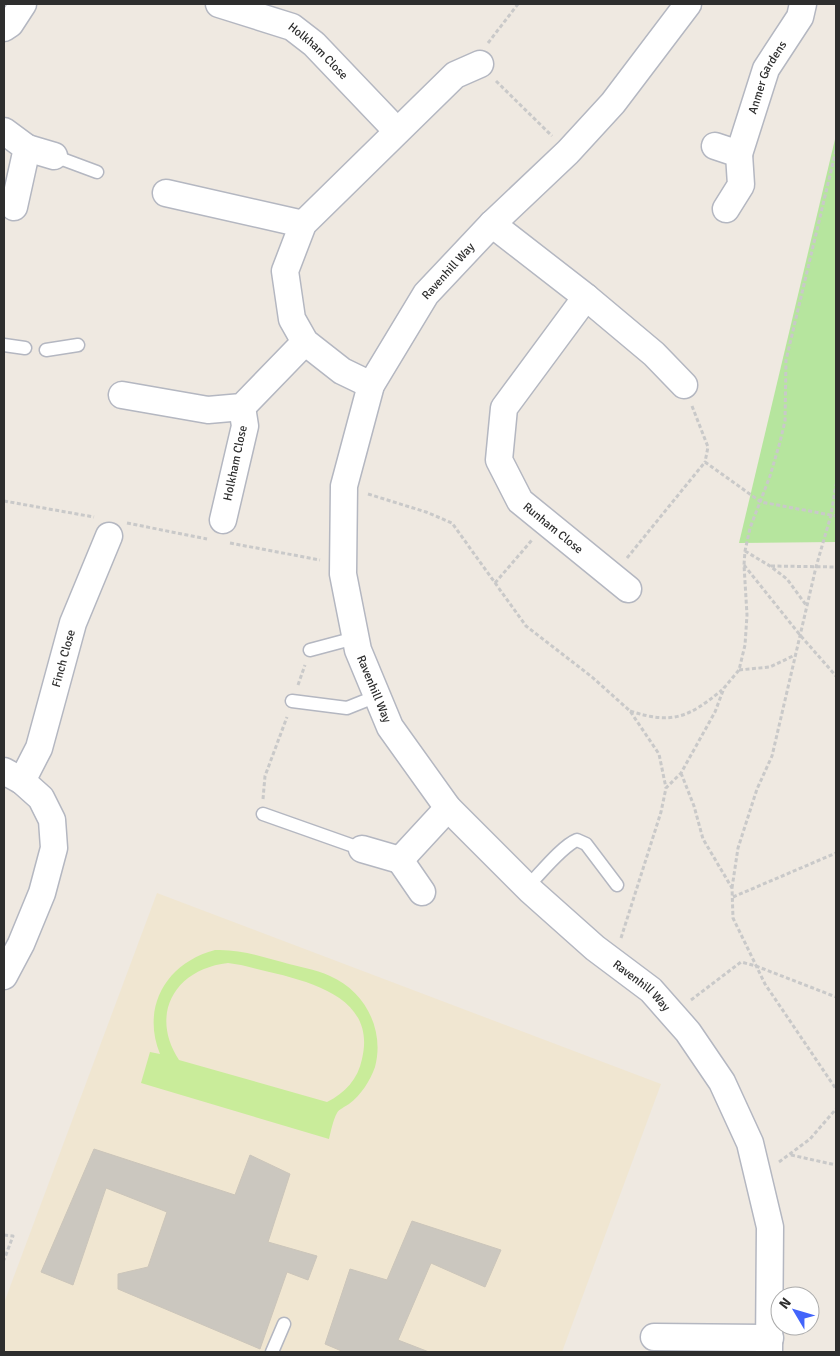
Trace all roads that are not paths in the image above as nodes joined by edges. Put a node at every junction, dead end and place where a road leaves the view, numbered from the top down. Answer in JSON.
{"nodes":[{"id":1,"x":23,"y":4,"type":"edge"},
{"id":2,"x":219,"y":4,"type":"edge"},
{"id":3,"x":688,"y":4,"type":"edge"},
{"id":4,"x":803,"y":4,"type":"edge"},
{"id":5,"x":4,"y":28,"type":"edge"},
{"id":6,"x":480,"y":64,"type":"road end"},
{"id":7,"x":397,"y":131,"type":"junction"},
{"id":8,"x":4,"y":132,"type":"edge"},
{"id":9,"x":27,"y":148,"type":"junction"},
{"id":10,"x":54,"y":156,"type":"joint"},
{"id":11,"x":97,"y":172,"type":"dead end"},
{"id":12,"x":166,"y":192,"type":"dead end"},
{"id":13,"x":14,"y":207,"type":"dead end"},
{"id":14,"x":726,"y":209,"type":"dead end"},
{"id":15,"x":303,"y":224,"type":"junction"},
{"id":16,"x":492,"y":224,"type":"junction"},
{"id":17,"x":586,"y":297,"type":"junction"},
{"id":18,"x":305,"y":342,"type":"junction"},
{"id":19,"x":4,"y":345,"type":"edge"},
{"id":20,"x":78,"y":345,"type":"dead end"},
{"id":21,"x":25,"y":348,"type":"dead end"},
{"id":22,"x":46,"y":350,"type":"dead end"},
{"id":23,"x":371,"y":385,"type":"junction"},
{"id":24,"x":684,"y":385,"type":"road end"},
{"id":25,"x":122,"y":395,"type":"dead end"},
{"id":26,"x":242,"y":407,"type":"junction"},
{"id":27,"x":111,"y":525,"type":"road end"},
{"id":28,"x":219,"y":534,"type":"road end"},
{"id":29,"x":620,"y":583,"type":"road end"},
{"id":30,"x":355,"y":638,"type":"junction"},
{"id":31,"x":310,"y":650,"type":"road end"},
{"id":32,"x":377,"y":696,"type":"junction"},
{"id":33,"x":292,"y":701,"type":"road end"},
{"id":34,"x":13,"y":776,"type":"edge"},
{"id":35,"x":448,"y":808,"type":"junction"},
{"id":36,"x":262,"y":814,"type":"road end"},
{"id":37,"x":362,"y":849,"type":"joint"},
{"id":38,"x":400,"y":860,"type":"junction"},
{"id":39,"x":617,"y":885,"type":"dead end"},
{"id":40,"x":527,"y":887,"type":"junction"},
{"id":41,"x":422,"y":892,"type":"dead end"},
{"id":42,"x":4,"y":976,"type":"edge"},
{"id":43,"x":284,"y":1324,"type":"dead end"},
{"id":44,"x":654,"y":1337,"type":"dead end"},
{"id":45,"x":769,"y":1345,"type":"edge"},
{"id":46,"x":272,"y":1352,"type":"edge"}],
"edges":[{"from":1,"to":5,"type":"street"},
{"from":2,"to":7,"type":"street","name":"Holkham Close"},
{"from":3,"to":16,"type":"street","name":"Ravenhill Way"},
{"from":4,"to":14,"type":"street","name":"Anmer Gardens"},
{"from":6,"to":7,"type":"street"},
{"from":7,"to":15,"type":"street"},
{"from":8,"to":9,"type":"street"},
{"from":9,"to":10,"type":"street"},
{"from":9,"to":13,"type":"street"},
{"from":10,"to":11,"type":"lane"},
{"from":12,"to":15,"type":"street"},
{"from":15,"to":18,"type":"street"},
{"from":16,"to":17,"type":"street"},
{"from":16,"to":23,"type":"street","name":"Ravenhill Way"},
{"from":17,"to":24,"type":"street"},
{"from":17,"to":29,"type":"street","name":"Runham Close"},
{"from":18,"to":23,"type":"street"},
{"from":18,"to":26,"type":"street","name":"Holkham Close"},
{"from":19,"to":21,"type":"lane"},
{"from":20,"to":22,"type":"lane"},
{"from":23,"to":30,"type":"street","name":"Ravenhill Way"},
{"from":25,"to":26,"type":"street","name":"Holkham Close"},
{"from":26,"to":28,"type":"street","name":"Holkham Close"},
{"from":27,"to":34,"type":"street","name":"Finch Close"},
{"from":30,"to":31,"type":"lane"},
{"from":30,"to":32,"type":"street","name":"Ravenhill Way"},
{"from":32,"to":33,"type":"lane"},
{"from":32,"to":35,"type":"street","name":"Ravenhill Way"},
{"from":34,"to":42,"type":"street"},
{"from":35,"to":38,"type":"street"},
{"from":35,"to":40,"type":"street","name":"Ravenhill Way"},
{"from":36,"to":37,"type":"lane"},
{"from":37,"to":38,"type":"street"},
{"from":38,"to":41,"type":"street"},
{"from":39,"to":40,"type":"lane"},
{"from":40,"to":45,"type":"street","name":"Ravenhill Way"},
{"from":43,"to":46,"type":"lane"},
{"from":44,"to":45,"type":"street"}]}
